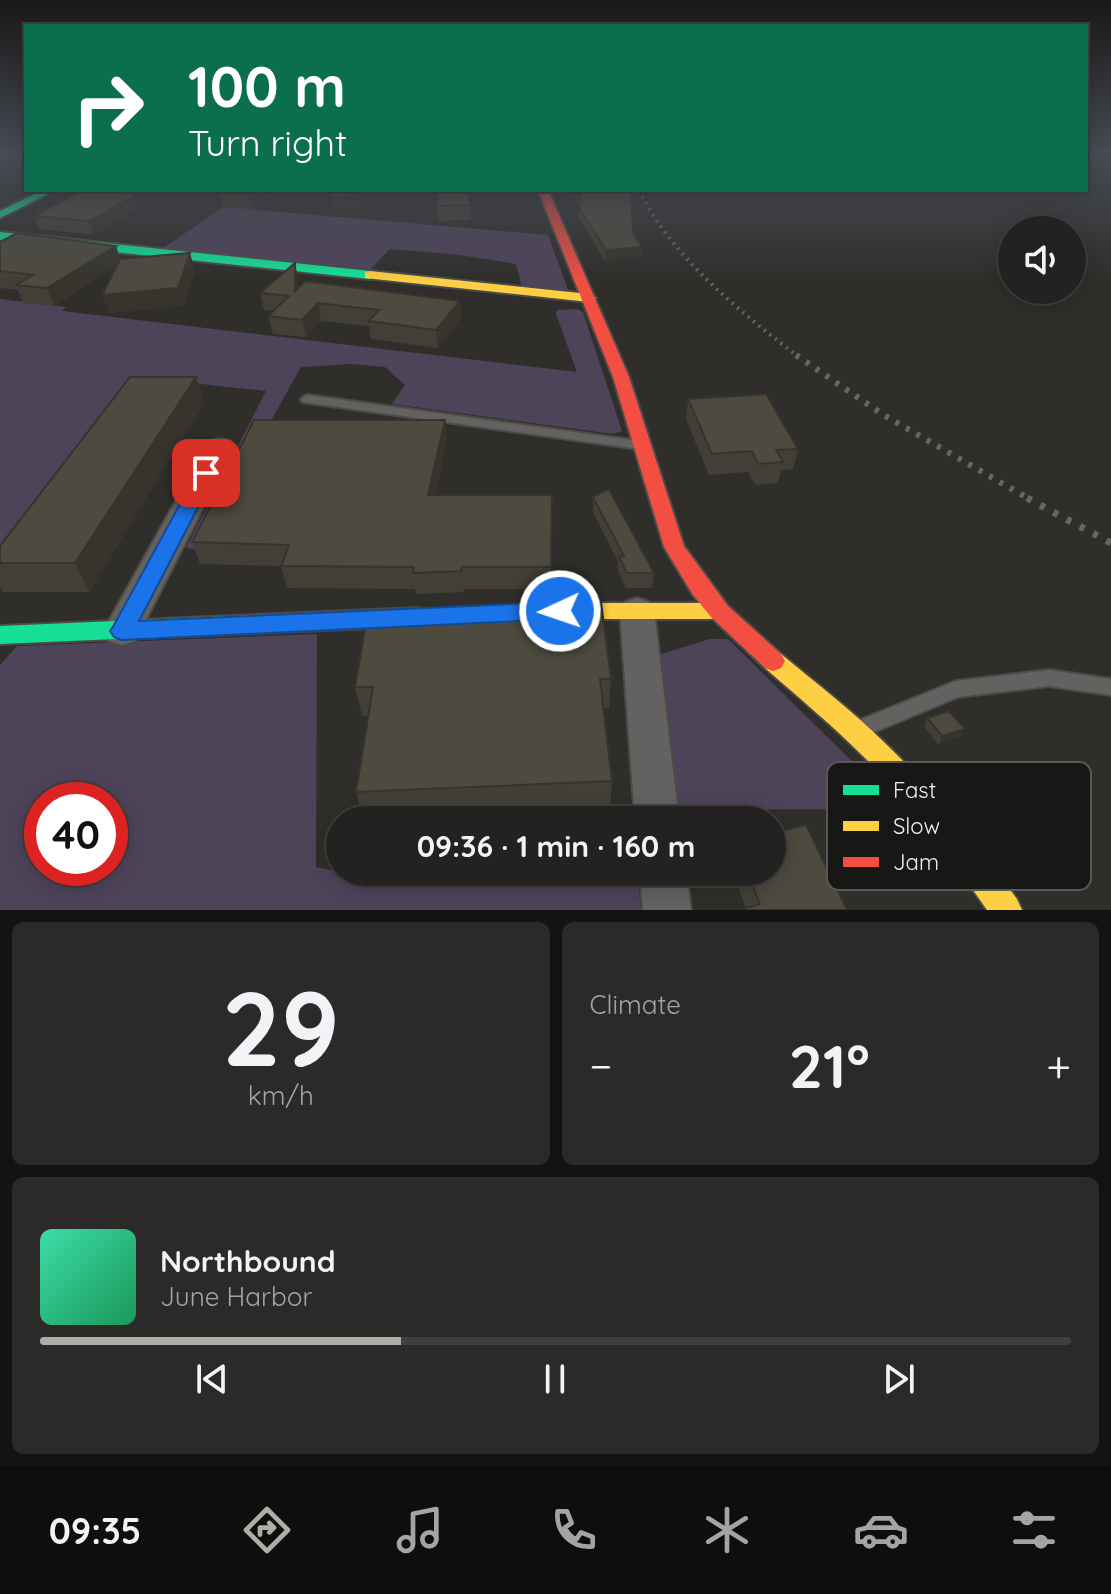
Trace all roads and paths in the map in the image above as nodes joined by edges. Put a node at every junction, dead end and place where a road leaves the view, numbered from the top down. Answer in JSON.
{"nodes":[{"id":1,"x":36,"y":197,"type":"edge"},
{"id":2,"x":546,"y":197,"type":"edge"},
{"id":3,"x":0,"y":215,"type":"edge"},
{"id":4,"x":0,"y":236,"type":"edge"},
{"id":5,"x":589,"y":298,"type":"junction"},
{"id":6,"x":307,"y":399,"type":"dead end"},
{"id":7,"x":644,"y":446,"type":"junction"},
{"id":8,"x":220,"y":447,"type":"dead end"},
{"id":9,"x":637,"y":611,"type":"junction"},
{"id":10,"x":717,"y":611,"type":"junction"},
{"id":11,"x":529,"y":612,"type":"edge"},
{"id":12,"x":435,"y":617,"type":"edge"},
{"id":13,"x":122,"y":631,"type":"junction"},
{"id":14,"x":0,"y":635,"type":"edge"},
{"id":15,"x":1111,"y":687,"type":"edge"},
{"id":16,"x":855,"y":731,"type":"junction"},
{"id":17,"x":884,"y":762,"type":"edge"},
{"id":18,"x":656,"y":806,"type":"edge"},
{"id":19,"x":664,"y":886,"type":"edge"},
{"id":20,"x":992,"y":890,"type":"edge"},
{"id":21,"x":667,"y":910,"type":"edge"},
{"id":22,"x":1006,"y":910,"type":"edge"}],
"edges":[{"from":1,"to":3,"type":"street"},
{"from":2,"to":5,"type":"street"},
{"from":4,"to":5,"type":"street"},
{"from":5,"to":7,"type":"street"},
{"from":6,"to":7,"type":"lane"},
{"from":7,"to":10,"type":"street"},
{"from":8,"to":13,"type":"street"},
{"from":9,"to":10,"type":"street"},
{"from":9,"to":11,"type":"street"},
{"from":9,"to":18,"type":"street"},
{"from":10,"to":16,"type":"street"},
{"from":12,"to":13,"type":"street"},
{"from":13,"to":14,"type":"street"},
{"from":15,"to":16,"type":"lane"},
{"from":16,"to":17,"type":"street"},
{"from":19,"to":21,"type":"street"},
{"from":20,"to":22,"type":"street"}]}
